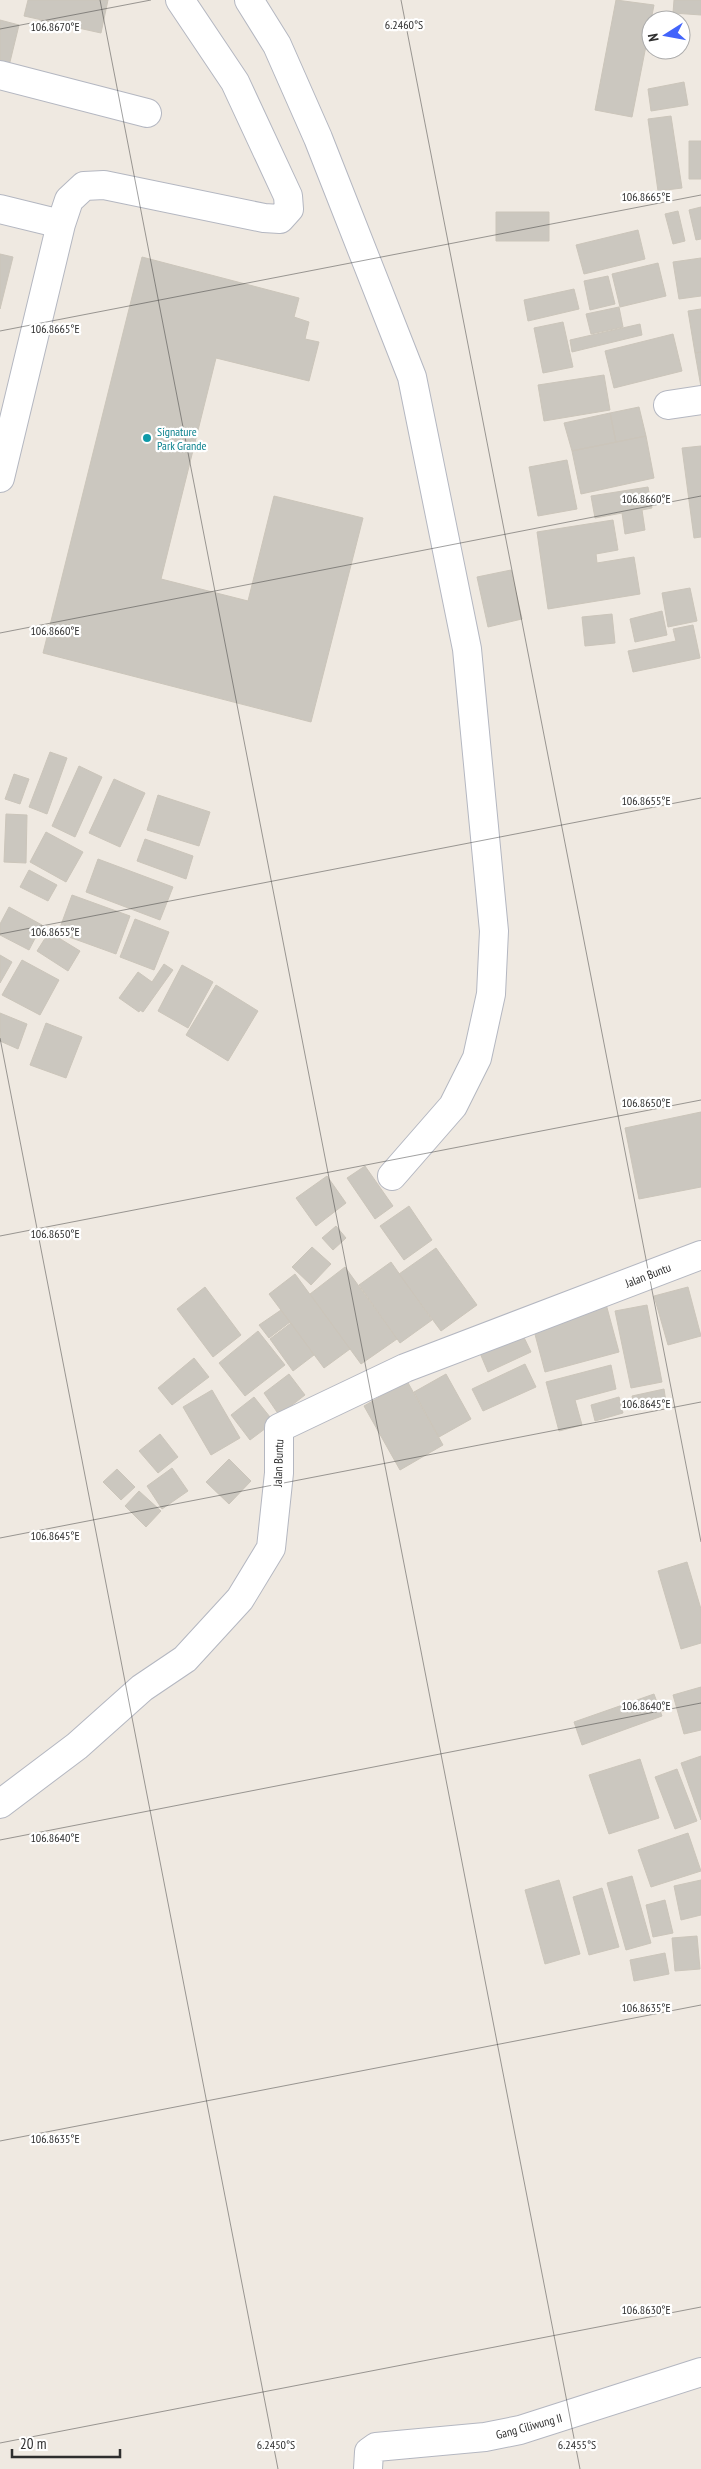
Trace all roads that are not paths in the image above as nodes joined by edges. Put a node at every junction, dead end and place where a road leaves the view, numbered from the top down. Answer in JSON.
{"nodes":[{"id":1,"x":180,"y":0,"type":"edge"},
{"id":2,"x":249,"y":0,"type":"edge"},
{"id":3,"x":0,"y":75,"type":"edge"},
{"id":4,"x":147,"y":113,"type":"dead end"},
{"id":5,"x":0,"y":209,"type":"edge"},
{"id":6,"x":61,"y":224,"type":"junction"},
{"id":7,"x":701,"y":400,"type":"edge"},
{"id":8,"x":668,"y":404,"type":"dead end"},
{"id":9,"x":0,"y":478,"type":"edge"},
{"id":10,"x":392,"y":1176,"type":"dead end"},
{"id":11,"x":701,"y":1254,"type":"edge"},
{"id":12,"x":0,"y":1804,"type":"edge"},
{"id":13,"x":701,"y":2372,"type":"edge"},
{"id":14,"x":368,"y":2469,"type":"edge"}],
"edges":[{"from":1,"to":6,"type":"street"},
{"from":2,"to":10,"type":"street"},
{"from":3,"to":4,"type":"street"},
{"from":5,"to":6,"type":"street"},
{"from":6,"to":9,"type":"street"},
{"from":7,"to":8,"type":"street"},
{"from":11,"to":12,"type":"street","name":"Jalan Buntu"},
{"from":13,"to":14,"type":"street","name":"Gang Ciliwung II"}]}
